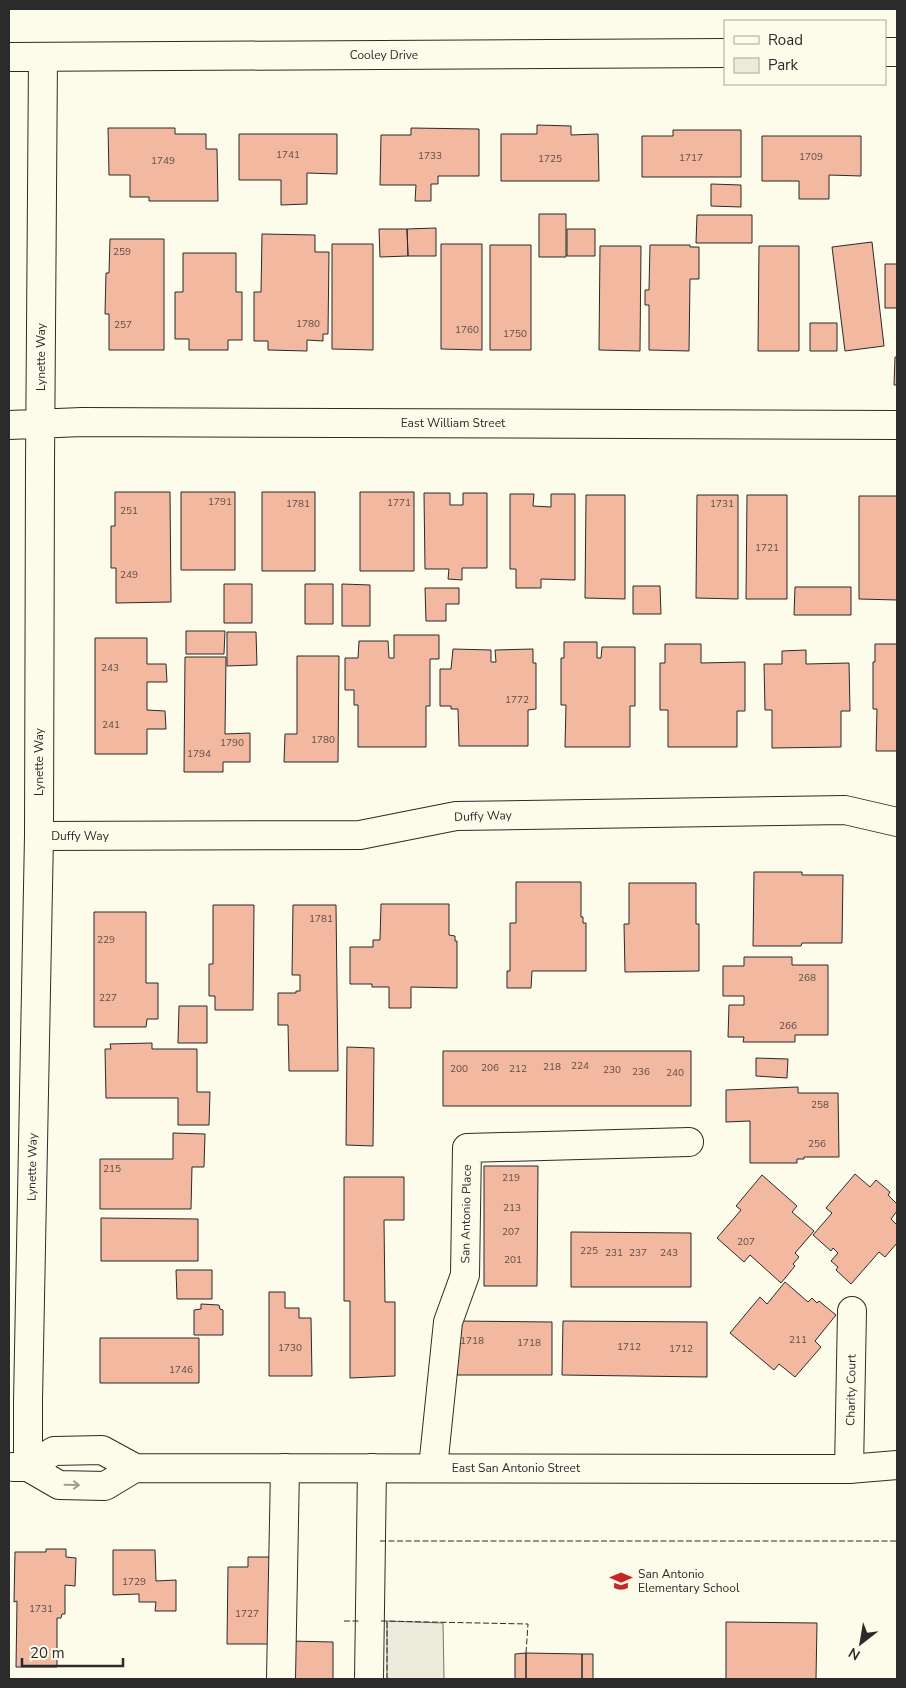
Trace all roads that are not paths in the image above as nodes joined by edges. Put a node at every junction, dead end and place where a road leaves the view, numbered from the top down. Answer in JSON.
{"nodes":[{"id":1,"x":724,"y":53,"type":"edge"},
{"id":2,"x":9,"y":57,"type":"edge"},
{"id":3,"x":43,"y":57,"type":"junction"},
{"id":4,"x":41,"y":423,"type":"junction"},
{"id":5,"x":9,"y":424,"type":"edge"},
{"id":6,"x":897,"y":425,"type":"edge"},
{"id":7,"x":897,"y":822,"type":"edge"},
{"id":8,"x":39,"y":836,"type":"junction"},
{"id":9,"x":689,"y":1142,"type":"dead end"},
{"id":10,"x":852,"y":1311,"type":"dead end"},
{"id":11,"x":897,"y":1465,"type":"edge"},
{"id":12,"x":18,"y":1467,"type":"edge"},
{"id":13,"x":285,"y":1468,"type":"junction"},
{"id":14,"x":372,"y":1468,"type":"junction"},
{"id":15,"x":433,"y":1468,"type":"junction"},
{"id":16,"x":849,"y":1469,"type":"junction"},
{"id":17,"x":281,"y":1679,"type":"edge"},
{"id":18,"x":369,"y":1679,"type":"edge"}],
"edges":[{"from":1,"to":3,"type":"street","name":"Cooley Drive"},
{"from":2,"to":3,"type":"street","name":"Cooley Drive"},
{"from":3,"to":4,"type":"street","name":"Lynette Way"},
{"from":4,"to":5,"type":"street","name":"East William Street"},
{"from":4,"to":6,"type":"street","name":"East William Street"},
{"from":4,"to":8,"type":"street","name":"Lynette Way"},
{"from":7,"to":8,"type":"street","name":"Duffy Way"},
{"from":8,"to":12,"type":"street","name":"Lynette Way"},
{"from":9,"to":15,"type":"street","name":"San Antonio Place"},
{"from":10,"to":16,"type":"street","name":"Charity Court"},
{"from":11,"to":16,"type":"street","name":"East San Antonio Street"},
{"from":12,"to":13,"type":"street","name":"East San Antonio Street"},
{"from":13,"to":14,"type":"street","name":"East San Antonio Street"},
{"from":13,"to":17,"type":"street"},
{"from":14,"to":15,"type":"street","name":"East San Antonio Street"},
{"from":14,"to":18,"type":"street"},
{"from":15,"to":16,"type":"street","name":"East San Antonio Street"}]}
